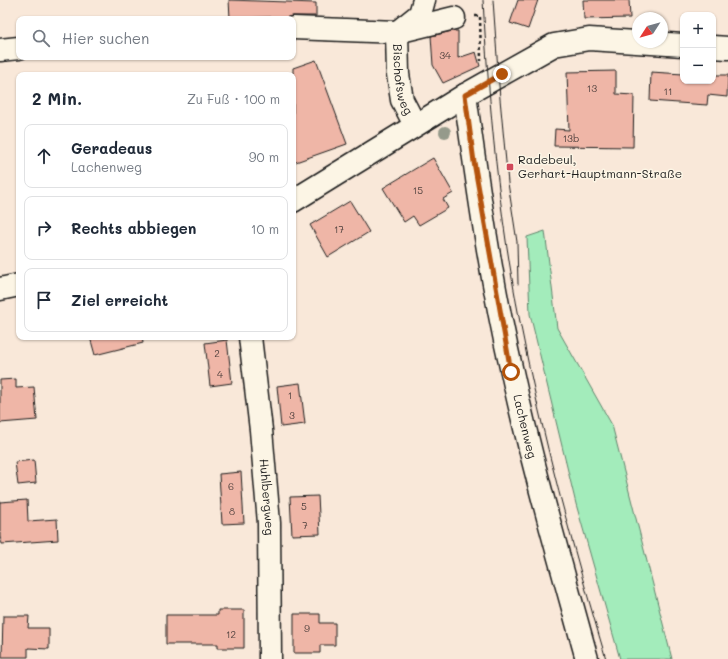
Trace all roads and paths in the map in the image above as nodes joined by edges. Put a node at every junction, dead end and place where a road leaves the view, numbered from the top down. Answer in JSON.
{"nodes":[{"id":1,"x":424,"y":0,"type":"edge"},
{"id":2,"x":454,"y":18,"type":"joint"},
{"id":3,"x":296,"y":28,"type":"edge"},
{"id":4,"x":397,"y":32,"type":"junction"},
{"id":5,"x":680,"y":45,"type":"edge"},
{"id":6,"x":716,"y":47,"type":"edge"},
{"id":7,"x":16,"y":48,"type":"edge"},
{"id":8,"x":728,"y":48,"type":"edge"},
{"id":9,"x":0,"y":50,"type":"edge"},
{"id":10,"x":474,"y":90,"type":"junction"},
{"id":11,"x":415,"y":126,"type":"junction"},
{"id":12,"x":296,"y":199,"type":"edge"},
{"id":13,"x":16,"y":286,"type":"edge"},
{"id":14,"x":0,"y":289,"type":"edge"},
{"id":15,"x":250,"y":340,"type":"edge"},
{"id":16,"x":270,"y":659,"type":"edge"},
{"id":17,"x":587,"y":659,"type":"edge"}],
"edges":[{"from":1,"to":4,"type":"street","name":"Bischofsweg"},
{"from":2,"to":4,"type":"street","name":"Bischofsweg"},
{"from":2,"to":10,"type":"path"},
{"from":3,"to":4,"type":"street"},
{"from":4,"to":11,"type":"street","name":"Bischofsweg"},
{"from":5,"to":10,"type":"street"},
{"from":6,"to":8,"type":"street"},
{"from":7,"to":9,"type":"street"},
{"from":10,"to":11,"type":"street"},
{"from":10,"to":17,"type":"street","name":"Lachenweg"},
{"from":11,"to":12,"type":"street"},
{"from":13,"to":14,"type":"street"},
{"from":15,"to":16,"type":"street","name":"Huhlbergweg"}]}
